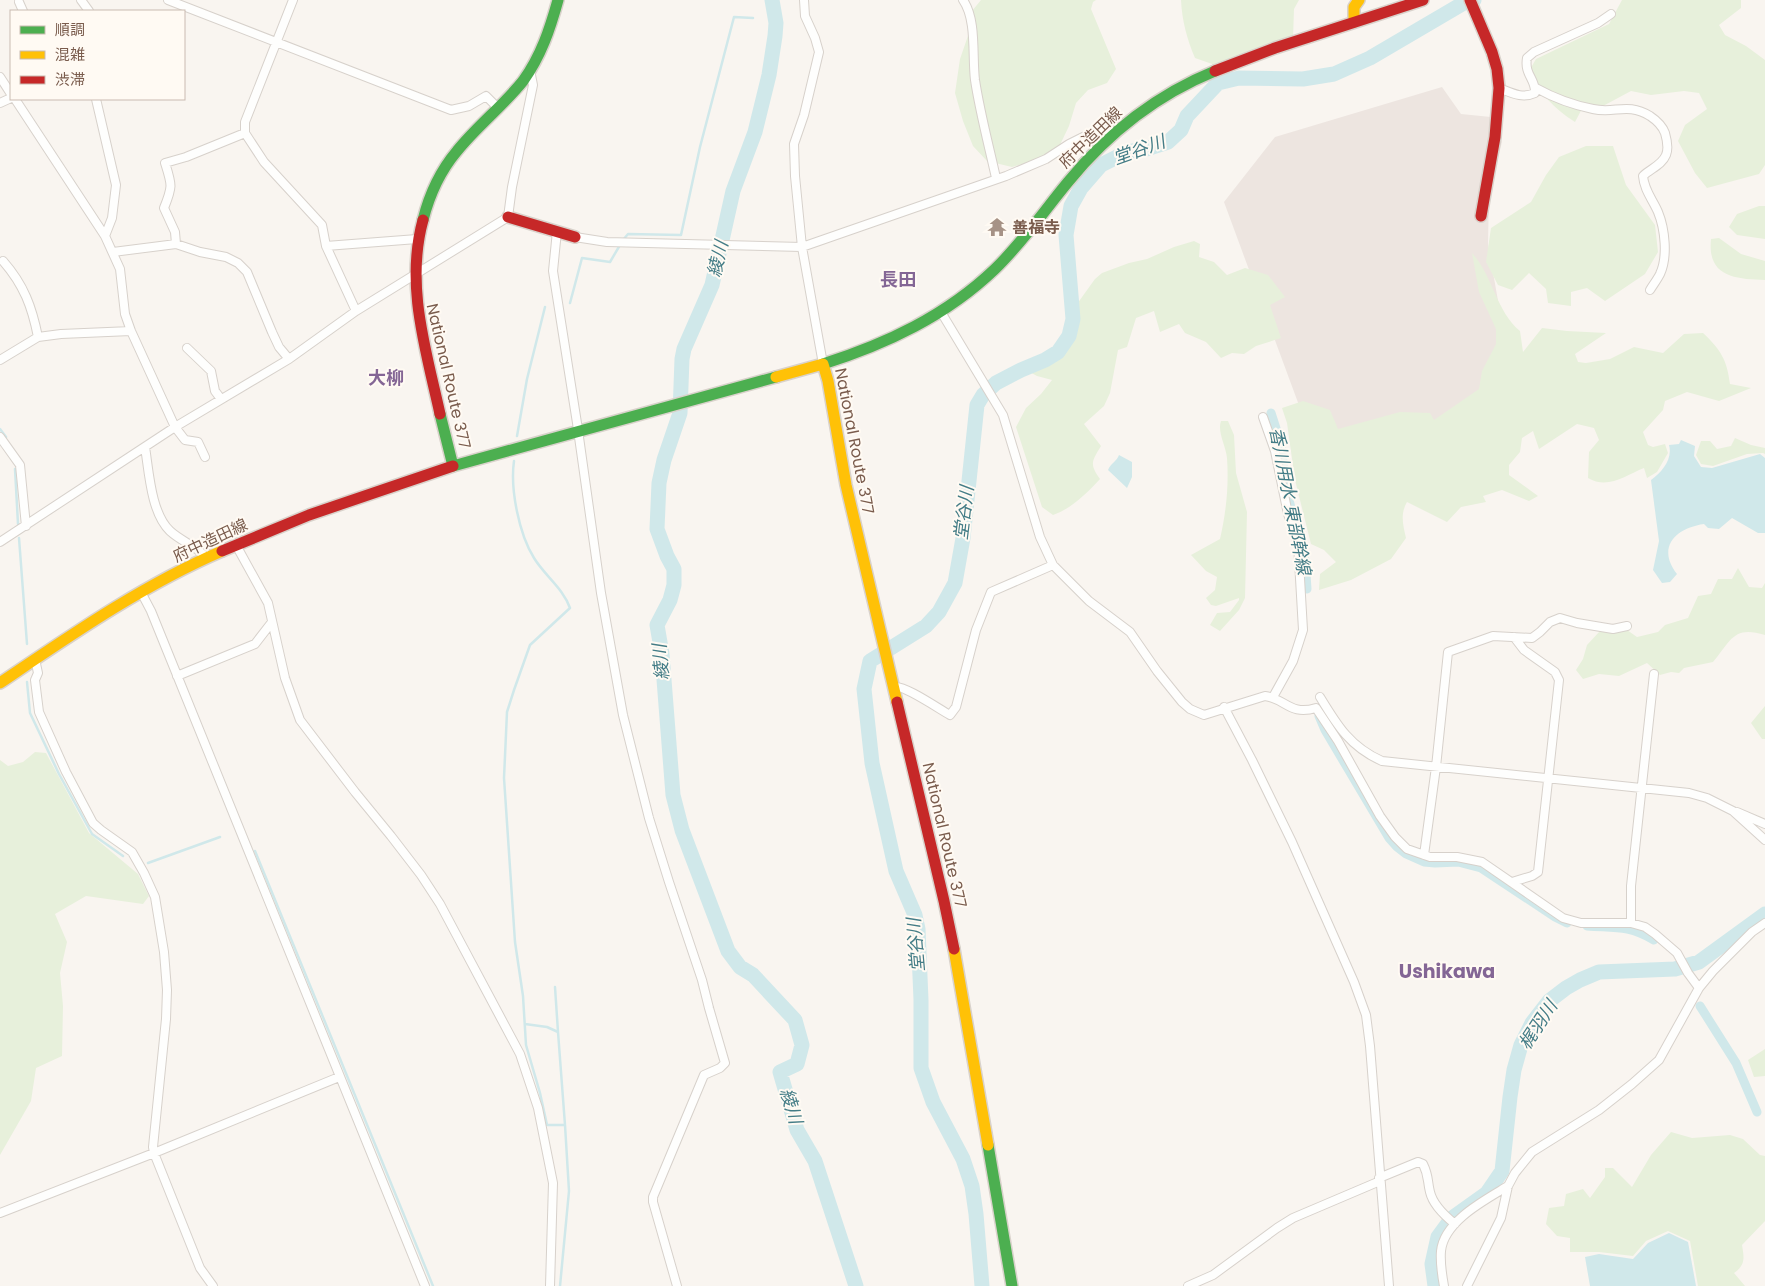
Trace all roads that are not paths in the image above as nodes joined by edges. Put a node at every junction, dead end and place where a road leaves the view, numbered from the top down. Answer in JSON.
{"nodes":[{"id":1,"x":168,"y":0,"type":"edge"},
{"id":2,"x":293,"y":0,"type":"edge"},
{"id":3,"x":558,"y":0,"type":"edge"},
{"id":4,"x":804,"y":0,"type":"edge"},
{"id":5,"x":963,"y":0,"type":"edge"},
{"id":6,"x":1359,"y":0,"type":"edge"},
{"id":7,"x":1422,"y":0,"type":"edge"},
{"id":8,"x":20,"y":2,"type":"dead end"},
{"id":9,"x":1471,"y":2,"type":"edge"},
{"id":10,"x":23,"y":10,"type":"edge"},
{"id":11,"x":1611,"y":14,"type":"dead end"},
{"id":12,"x":1354,"y":22,"type":"junction"},
{"id":13,"x":276,"y":42,"type":"junction"},
{"id":14,"x":530,"y":70,"type":"junction"},
{"id":15,"x":5,"y":80,"type":"edge"},
{"id":16,"x":1499,"y":88,"type":"junction"},
{"id":17,"x":1536,"y":88,"type":"junction"},
{"id":18,"x":10,"y":92,"type":"edge"},
{"id":19,"x":14,"y":100,"type":"edge"},
{"id":20,"x":96,"y":100,"type":"edge"},
{"id":21,"x":498,"y":108,"type":"junction"},
{"id":22,"x":1114,"y":132,"type":"junction"},
{"id":23,"x":244,"y":133,"type":"junction"},
{"id":24,"x":996,"y":178,"type":"junction"},
{"id":25,"x":1481,"y":216,"type":"dead end"},
{"id":26,"x":508,"y":217,"type":"junction"},
{"id":27,"x":557,"y":231,"type":"junction"},
{"id":28,"x":105,"y":236,"type":"junction"},
{"id":29,"x":574,"y":237,"type":"joint"},
{"id":30,"x":417,"y":239,"type":"junction"},
{"id":31,"x":176,"y":244,"type":"junction"},
{"id":32,"x":326,"y":246,"type":"junction"},
{"id":33,"x":802,"y":247,"type":"junction"},
{"id":34,"x":113,"y":252,"type":"junction"},
{"id":35,"x":3,"y":261,"type":"dead end"},
{"id":36,"x":414,"y":275,"type":"junction"},
{"id":37,"x":1650,"y":290,"type":"dead end"},
{"id":38,"x":356,"y":311,"type":"junction"},
{"id":39,"x":940,"y":312,"type":"junction"},
{"id":40,"x":131,"y":331,"type":"junction"},
{"id":41,"x":38,"y":337,"type":"junction"},
{"id":42,"x":187,"y":348,"type":"dead end"},
{"id":43,"x":289,"y":359,"type":"junction"},
{"id":44,"x":0,"y":360,"type":"edge"},
{"id":45,"x":823,"y":364,"type":"junction"},
{"id":46,"x":221,"y":399,"type":"junction"},
{"id":47,"x":1263,"y":416,"type":"dead end"},
{"id":48,"x":175,"y":427,"type":"junction"},
{"id":49,"x":581,"y":432,"type":"junction"},
{"id":50,"x":0,"y":437,"type":"edge"},
{"id":51,"x":145,"y":447,"type":"junction"},
{"id":52,"x":205,"y":457,"type":"dead end"},
{"id":53,"x":453,"y":466,"type":"junction"},
{"id":54,"x":26,"y":526,"type":"junction"},
{"id":55,"x":0,"y":542,"type":"edge"},
{"id":56,"x":236,"y":545,"type":"junction"},
{"id":57,"x":207,"y":558,"type":"junction"},
{"id":58,"x":1053,"y":565,"type":"junction"},
{"id":59,"x":141,"y":592,"type":"junction"},
{"id":60,"x":272,"y":622,"type":"junction"},
{"id":61,"x":1627,"y":626,"type":"dead end"},
{"id":62,"x":1514,"y":637,"type":"junction"},
{"id":63,"x":35,"y":659,"type":"junction"},
{"id":64,"x":1654,"y":674,"type":"dead end"},
{"id":65,"x":177,"y":676,"type":"junction"},
{"id":66,"x":0,"y":683,"type":"edge"},
{"id":67,"x":894,"y":687,"type":"junction"},
{"id":68,"x":1273,"y":697,"type":"junction"},
{"id":69,"x":1320,"y":697,"type":"dead end"},
{"id":70,"x":1224,"y":707,"type":"junction"},
{"id":71,"x":1436,"y":766,"type":"junction"},
{"id":72,"x":1549,"y":778,"type":"junction"},
{"id":73,"x":1643,"y":788,"type":"junction"},
{"id":74,"x":1733,"y":811,"type":"junction"},
{"id":75,"x":1765,"y":824,"type":"edge"},
{"id":76,"x":1765,"y":840,"type":"edge"},
{"id":77,"x":1424,"y":856,"type":"junction"},
{"id":78,"x":1512,"y":882,"type":"junction"},
{"id":79,"x":1631,"y":923,"type":"junction"},
{"id":80,"x":1765,"y":923,"type":"edge"},
{"id":81,"x":1699,"y":988,"type":"junction"},
{"id":82,"x":339,"y":1077,"type":"junction"},
{"id":83,"x":154,"y":1153,"type":"junction"},
{"id":84,"x":1380,"y":1179,"type":"junction"},
{"id":85,"x":1508,"y":1186,"type":"junction"},
{"id":86,"x":0,"y":1213,"type":"edge"},
{"id":87,"x":1454,"y":1224,"type":"junction"},
{"id":88,"x":213,"y":1286,"type":"edge"},
{"id":89,"x":424,"y":1286,"type":"edge"},
{"id":90,"x":550,"y":1286,"type":"edge"},
{"id":91,"x":677,"y":1286,"type":"edge"},
{"id":92,"x":1012,"y":1286,"type":"edge"},
{"id":93,"x":1188,"y":1286,"type":"edge"},
{"id":94,"x":1389,"y":1286,"type":"edge"},
{"id":95,"x":1444,"y":1286,"type":"edge"},
{"id":96,"x":1467,"y":1286,"type":"edge"}],
"edges":[{"from":1,"to":13,"type":"street"},
{"from":2,"to":13,"type":"street"},
{"from":3,"to":14,"type":"main road","name":"National Route 377"},
{"from":4,"to":33,"type":"street"},
{"from":5,"to":24,"type":"street"},
{"from":6,"to":12,"type":"main road"},
{"from":7,"to":12,"type":"main road","name":"府中造田線"},
{"from":8,"to":10,"type":"street"},
{"from":9,"to":16,"type":"main road"},
{"from":11,"to":17,"type":"street"},
{"from":12,"to":22,"type":"main road","name":"府中造田線"},
{"from":13,"to":21,"type":"street"},
{"from":13,"to":23,"type":"street"},
{"from":14,"to":21,"type":"main road","name":"National Route 377"},
{"from":14,"to":26,"type":"street"},
{"from":15,"to":18,"type":"street"},
{"from":16,"to":17,"type":"street"},
{"from":16,"to":25,"type":"main road"},
{"from":17,"to":37,"type":"street"},
{"from":19,"to":28,"type":"street"},
{"from":20,"to":28,"type":"street"},
{"from":21,"to":30,"type":"main road","name":"National Route 377"},
{"from":22,"to":24,"type":"street"},
{"from":22,"to":39,"type":"main road","name":"府中造田線"},
{"from":23,"to":31,"type":"street"},
{"from":23,"to":32,"type":"street"},
{"from":24,"to":33,"type":"street"},
{"from":26,"to":27,"type":"main road"},
{"from":26,"to":36,"type":"street"},
{"from":27,"to":29,"type":"main road"},
{"from":27,"to":49,"type":"street"},
{"from":28,"to":34,"type":"street"},
{"from":29,"to":33,"type":"street"},
{"from":30,"to":32,"type":"street"},
{"from":30,"to":36,"type":"main road","name":"National Route 377"},
{"from":31,"to":34,"type":"street"},
{"from":31,"to":43,"type":"street"},
{"from":32,"to":38,"type":"street"},
{"from":33,"to":45,"type":"street"},
{"from":34,"to":40,"type":"street"},
{"from":35,"to":41,"type":"street"},
{"from":36,"to":38,"type":"street"},
{"from":36,"to":53,"type":"main road","name":"National Route 377"},
{"from":38,"to":43,"type":"street"},
{"from":39,"to":45,"type":"main road","name":"府中造田線"},
{"from":39,"to":58,"type":"street"},
{"from":40,"to":41,"type":"street"},
{"from":40,"to":48,"type":"street"},
{"from":41,"to":44,"type":"street"},
{"from":42,"to":46,"type":"street"},
{"from":43,"to":46,"type":"street"},
{"from":45,"to":49,"type":"main road","name":"National Route 377"},
{"from":45,"to":67,"type":"main road","name":"National Route 377"},
{"from":46,"to":48,"type":"street"},
{"from":47,"to":68,"type":"street"},
{"from":48,"to":51,"type":"street"},
{"from":48,"to":52,"type":"street"},
{"from":49,"to":53,"type":"main road","name":"National Route 377"},
{"from":49,"to":91,"type":"street"},
{"from":50,"to":54,"type":"street"},
{"from":51,"to":54,"type":"street"},
{"from":51,"to":57,"type":"street"},
{"from":53,"to":56,"type":"main road","name":"府中造田線"},
{"from":54,"to":55,"type":"street"},
{"from":56,"to":57,"type":"main road","name":"府中造田線"},
{"from":56,"to":60,"type":"street"},
{"from":57,"to":59,"type":"main road","name":"府中造田線"},
{"from":58,"to":67,"type":"street"},
{"from":58,"to":70,"type":"street"},
{"from":59,"to":63,"type":"main road","name":"府中造田線"},
{"from":59,"to":65,"type":"street"},
{"from":60,"to":65,"type":"street"},
{"from":60,"to":90,"type":"street"},
{"from":61,"to":62,"type":"street"},
{"from":62,"to":71,"type":"street"},
{"from":62,"to":72,"type":"street"},
{"from":63,"to":66,"type":"main road","name":"府中造田線"},
{"from":63,"to":83,"type":"street"},
{"from":64,"to":73,"type":"street"},
{"from":65,"to":82,"type":"street"},
{"from":67,"to":92,"type":"main road","name":"National Route 377"},
{"from":68,"to":70,"type":"street"},
{"from":68,"to":77,"type":"street"},
{"from":69,"to":71,"type":"street"},
{"from":70,"to":84,"type":"street"},
{"from":71,"to":72,"type":"street"},
{"from":71,"to":77,"type":"street"},
{"from":72,"to":73,"type":"street"},
{"from":72,"to":78,"type":"street"},
{"from":73,"to":74,"type":"street"},
{"from":73,"to":79,"type":"street"},
{"from":74,"to":75,"type":"street"},
{"from":74,"to":76,"type":"street"},
{"from":77,"to":78,"type":"street"},
{"from":78,"to":79,"type":"street"},
{"from":79,"to":81,"type":"street"},
{"from":80,"to":81,"type":"street"},
{"from":81,"to":85,"type":"street"},
{"from":82,"to":83,"type":"street"},
{"from":82,"to":89,"type":"street"},
{"from":83,"to":86,"type":"street"},
{"from":83,"to":88,"type":"street"},
{"from":84,"to":87,"type":"street"},
{"from":84,"to":93,"type":"street"},
{"from":84,"to":94,"type":"street"},
{"from":85,"to":87,"type":"street"},
{"from":85,"to":96,"type":"street"},
{"from":87,"to":95,"type":"street"}]}
